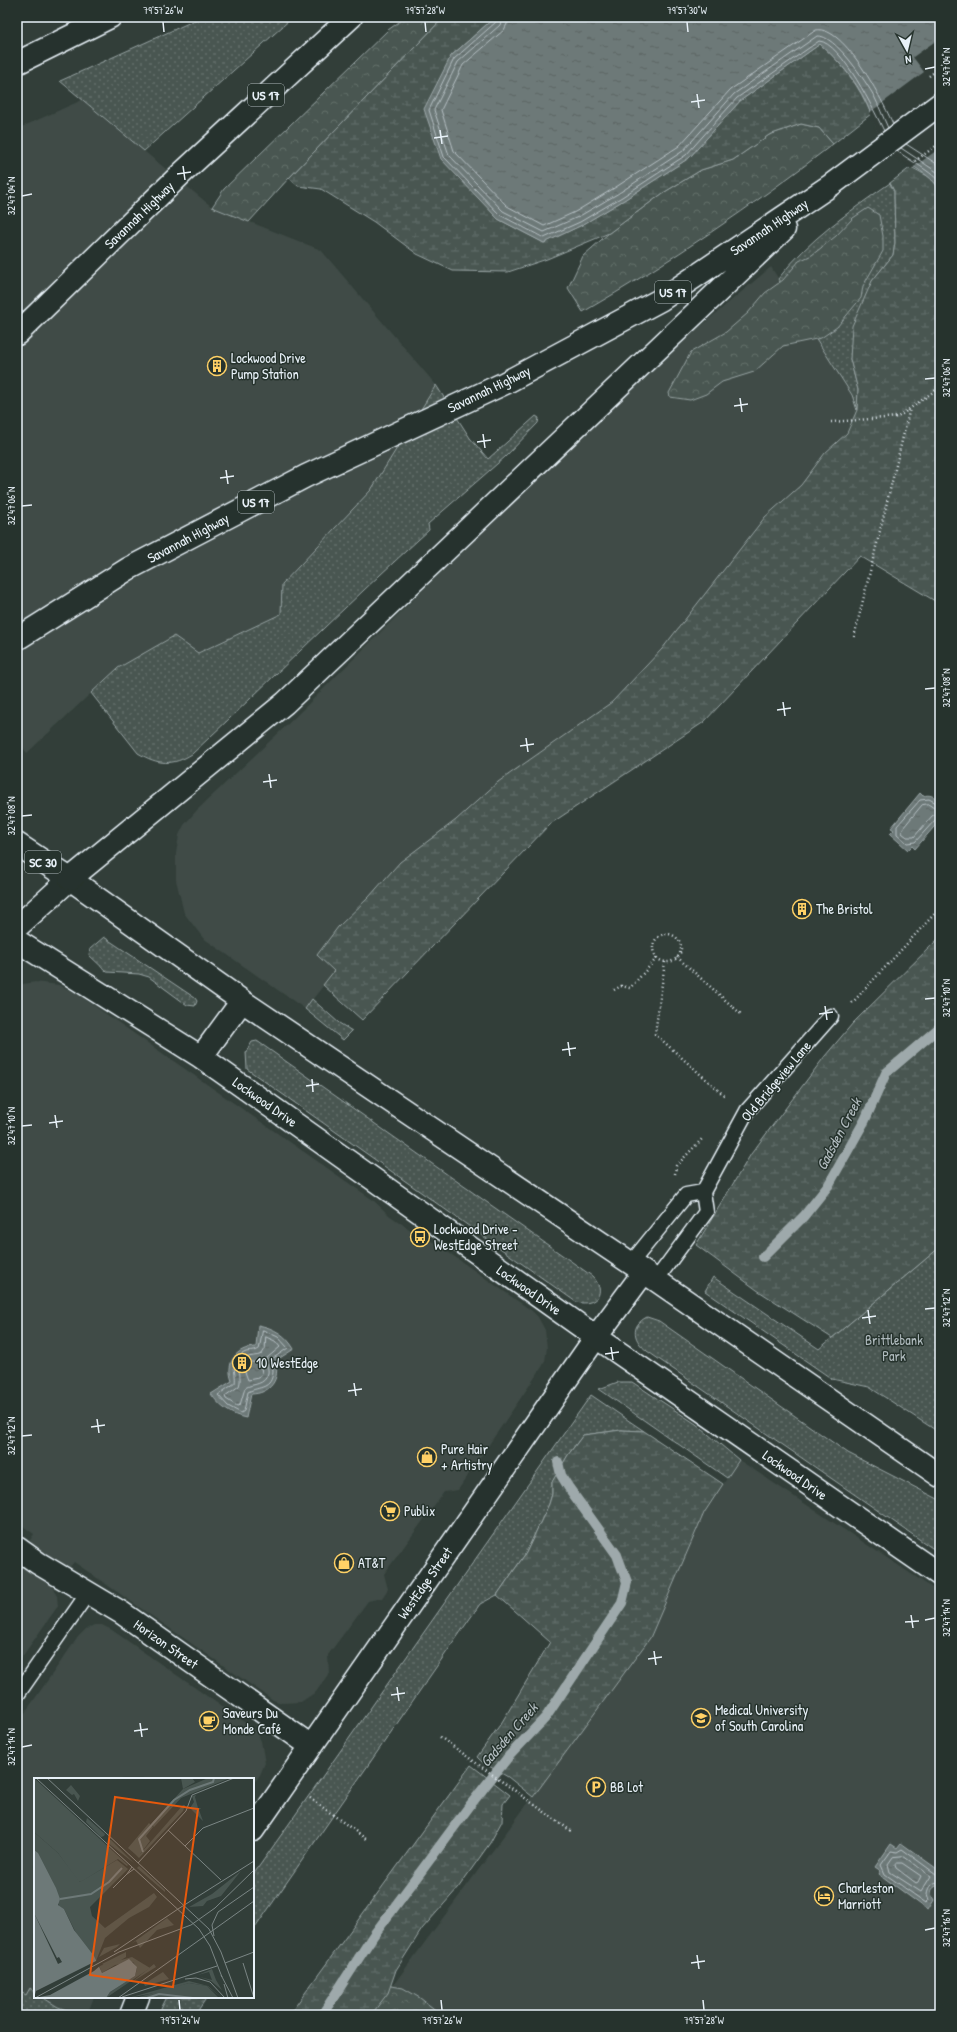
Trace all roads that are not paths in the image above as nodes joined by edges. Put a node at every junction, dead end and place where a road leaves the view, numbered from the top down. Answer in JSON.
{"nodes":[{"id":1,"x":110,"y":17,"type":"edge"},
{"id":2,"x":351,"y":17,"type":"edge"},
{"id":3,"x":21,"y":60,"type":"edge"},
{"id":4,"x":940,"y":104,"type":"edge"},
{"id":5,"x":831,"y":184,"type":"junction"},
{"id":6,"x":17,"y":334,"type":"edge"},
{"id":7,"x":17,"y":639,"type":"edge"},
{"id":8,"x":17,"y":844,"type":"edge"},
{"id":9,"x":70,"y":879,"type":"junction"},
{"id":10,"x":17,"y":926,"type":"edge"},
{"id":11,"x":17,"y":941,"type":"edge"},
{"id":12,"x":242,"y":1001,"type":"junction"},
{"id":13,"x":831,"y":1016,"type":"road end"},
{"id":14,"x":201,"y":1057,"type":"junction"},
{"id":15,"x":703,"y":1192,"type":"junction"},
{"id":16,"x":644,"y":1272,"type":"junction"},
{"id":17,"x":596,"y":1337,"type":"junction"},
{"id":18,"x":940,"y":1476,"type":"edge"},
{"id":19,"x":17,"y":1548,"type":"edge"},
{"id":20,"x":940,"y":1575,"type":"edge"},
{"id":21,"x":88,"y":1592,"type":"junction"},
{"id":22,"x":17,"y":1695,"type":"edge"},
{"id":23,"x":311,"y":1746,"type":"junction"},
{"id":24,"x":254,"y":1829,"type":"edge"},
{"id":25,"x":138,"y":1998,"type":"edge"},
{"id":26,"x":131,"y":2015,"type":"edge"}],
"edges":[{"from":1,"to":3,"type":"main road"},
{"from":2,"to":6,"type":"main road","name":"Savannah Highway","number":"US 17"},
{"from":4,"to":5,"type":"main road","name":"Savannah Highway","number":"US 17"},
{"from":5,"to":7,"type":"main road","name":"Savannah Highway","number":"US 17"},
{"from":5,"to":9,"type":"main road"},
{"from":8,"to":9,"type":"main road","number":"SC 30"},
{"from":9,"to":10,"type":"main road"},
{"from":9,"to":12,"type":"main road"},
{"from":11,"to":14,"type":"main road","name":"Lockwood Drive"},
{"from":12,"to":14,"type":"main road"},
{"from":12,"to":16,"type":"main road"},
{"from":13,"to":15,"type":"lane","name":"Old Bridgeview Lane"},
{"from":14,"to":17,"type":"main road","name":"Lockwood Drive"},
{"from":15,"to":16,"type":"lane"},
{"from":15,"to":16,"type":"lane"},
{"from":16,"to":17,"type":"main road","name":"WestEdge Street"},
{"from":16,"to":18,"type":"main road"},
{"from":17,"to":20,"type":"main road","name":"Lockwood Drive"},
{"from":17,"to":23,"type":"main road","name":"WestEdge Street"},
{"from":19,"to":21,"type":"main road","name":"Horizon Street"},
{"from":21,"to":22,"type":"lane"},
{"from":21,"to":23,"type":"main road","name":"Horizon Street"},
{"from":23,"to":24,"type":"main road","name":"WestEdge Street"},
{"from":25,"to":26,"type":"main road"}]}
